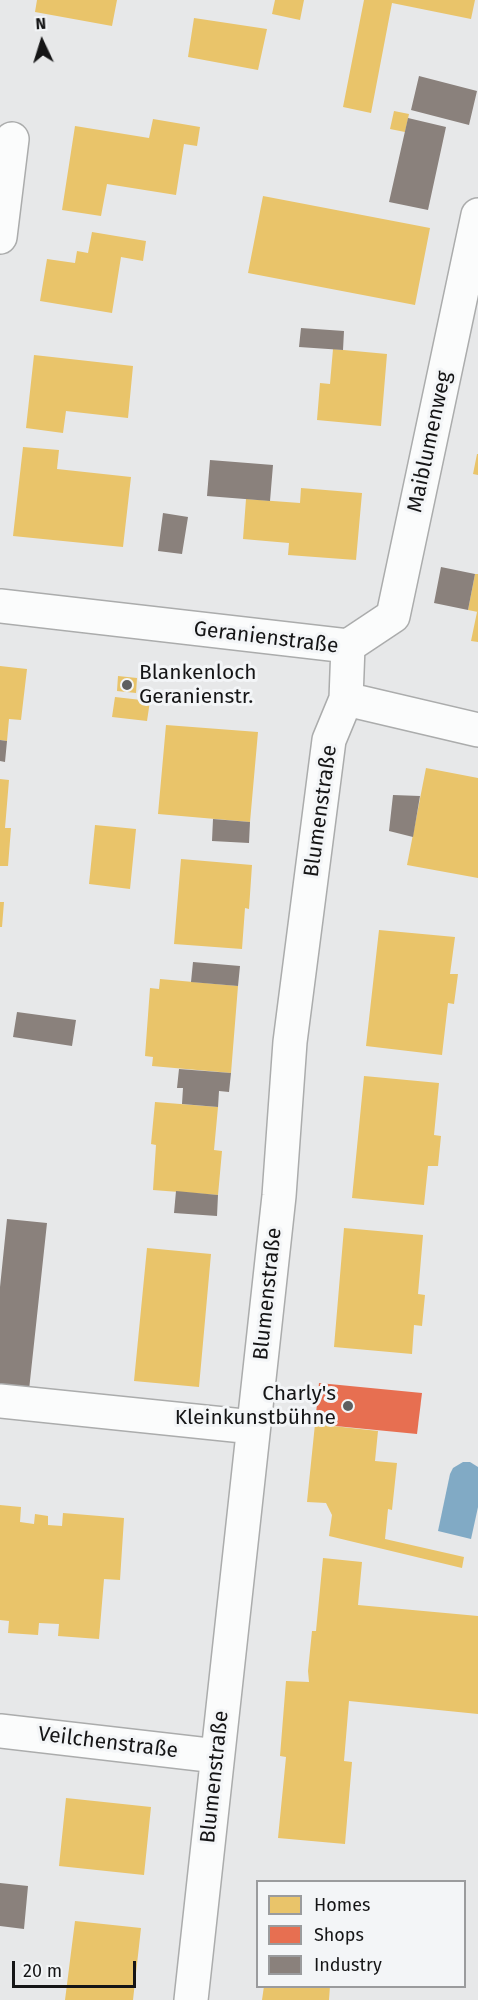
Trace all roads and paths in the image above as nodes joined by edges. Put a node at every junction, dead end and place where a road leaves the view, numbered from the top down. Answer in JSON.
{"nodes":[{"id":1,"x":12,"y":139,"type":"dead end"},
{"id":2,"x":478,"y":214,"type":"edge"},
{"id":3,"x":0,"y":237,"type":"edge"},
{"id":4,"x":0,"y":606,"type":"edge"},
{"id":5,"x":348,"y":646,"type":"junction"},
{"id":6,"x":346,"y":699,"type":"junction"},
{"id":7,"x":478,"y":729,"type":"edge"},
{"id":8,"x":0,"y":1401,"type":"edge"},
{"id":9,"x":253,"y":1427,"type":"junction"},
{"id":10,"x":0,"y":1731,"type":"edge"},
{"id":11,"x":217,"y":1756,"type":"junction"},
{"id":12,"x":192,"y":2000,"type":"edge"}],
"edges":[{"from":1,"to":3,"type":"street"},
{"from":2,"to":5,"type":"street","name":"Maiblumenweg"},
{"from":4,"to":5,"type":"street","name":"Geranienstraße"},
{"from":5,"to":6,"type":"street","name":"Geranienstraße"},
{"from":6,"to":7,"type":"street"},
{"from":6,"to":9,"type":"street","name":"Blumenstraße"},
{"from":8,"to":9,"type":"street"},
{"from":9,"to":11,"type":"street","name":"Blumenstraße"},
{"from":10,"to":11,"type":"street","name":"Veilchenstraße"},
{"from":11,"to":12,"type":"street","name":"Blumenstraße"}]}
